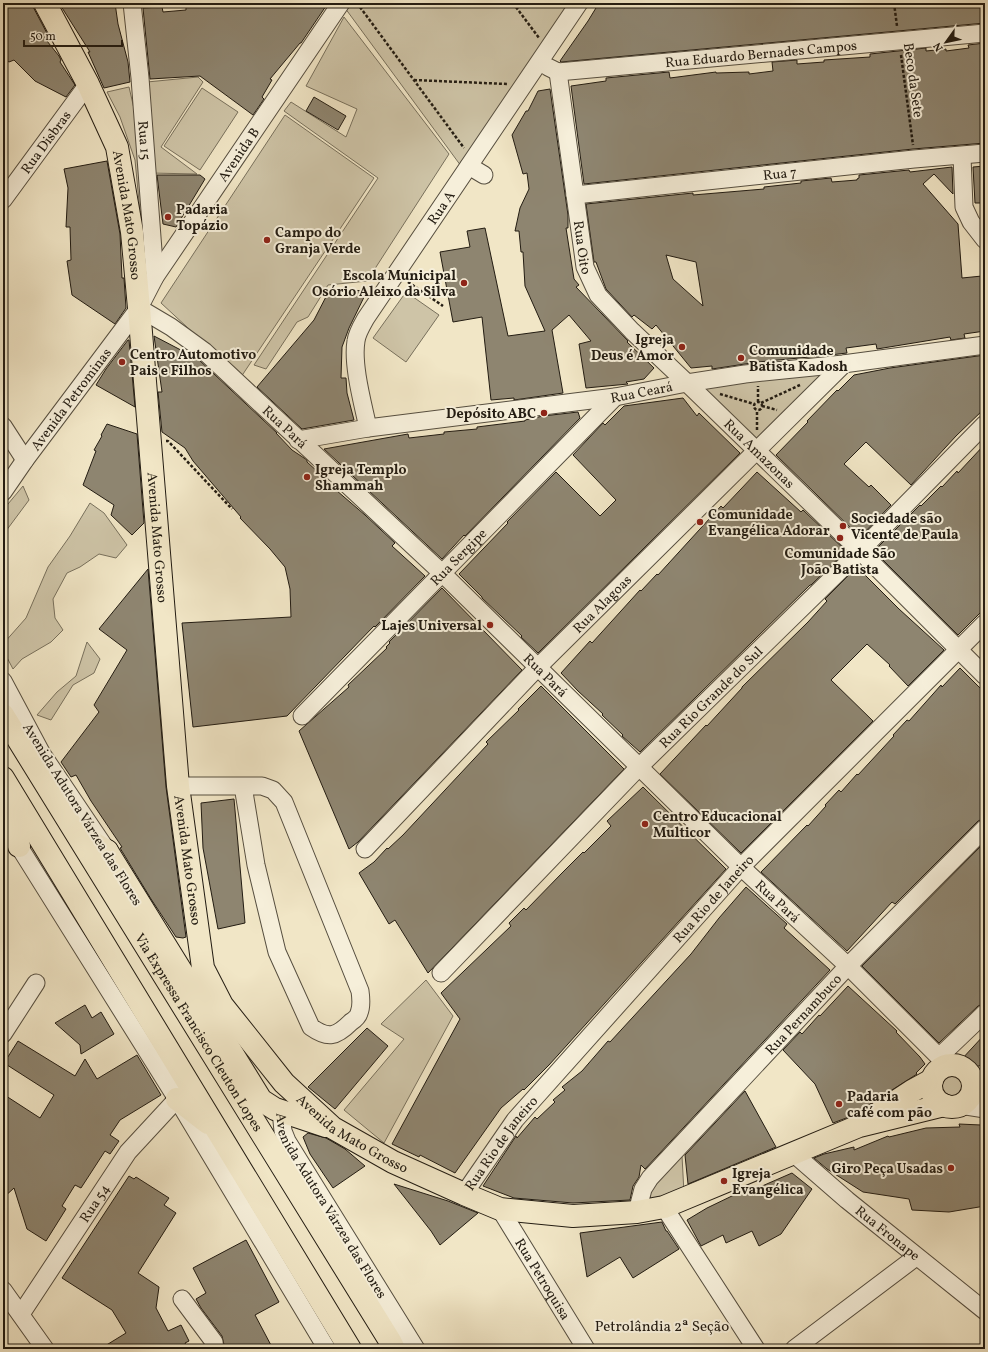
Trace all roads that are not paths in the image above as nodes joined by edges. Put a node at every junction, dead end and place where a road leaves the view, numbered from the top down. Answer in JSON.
{"nodes":[{"id":1,"x":44,"y":3,"type":"edge"},
{"id":2,"x":132,"y":3,"type":"edge"},
{"id":3,"x":341,"y":3,"type":"edge"},
{"id":4,"x":579,"y":3,"type":"edge"},
{"id":5,"x":985,"y":33,"type":"edge"},
{"id":6,"x":543,"y":56,"type":"junction"},
{"id":7,"x":558,"y":72,"type":"junction"},
{"id":8,"x":88,"y":84,"type":"junction"},
{"id":9,"x":985,"y":153,"type":"edge"},
{"id":10,"x":962,"y":156,"type":"junction"},
{"id":11,"x":471,"y":163,"type":"junction"},
{"id":12,"x":484,"y":175,"type":"dead end"},
{"id":13,"x":575,"y":195,"type":"junction"},
{"id":14,"x":3,"y":200,"type":"edge"},
{"id":15,"x":985,"y":240,"type":"edge"},
{"id":16,"x":155,"y":277,"type":"junction"},
{"id":17,"x":139,"y":308,"type":"junction"},
{"id":18,"x":985,"y":345,"type":"edge"},
{"id":19,"x":844,"y":364,"type":"junction"},
{"id":20,"x":687,"y":383,"type":"junction"},
{"id":21,"x":614,"y":397,"type":"junction"},
{"id":22,"x":985,"y":424,"type":"edge"},
{"id":23,"x":3,"y":426,"type":"edge"},
{"id":24,"x":368,"y":428,"type":"junction"},
{"id":25,"x":298,"y":440,"type":"junction"},
{"id":26,"x":757,"y":444,"type":"junction"},
{"id":27,"x":25,"y":460,"type":"junction"},
{"id":28,"x":3,"y":492,"type":"edge"},
{"id":29,"x":860,"y":551,"type":"junction"},
{"id":30,"x":442,"y":573,"type":"junction"},
{"id":31,"x":985,"y":623,"type":"edge"},
{"id":32,"x":958,"y":650,"type":"junction"},
{"id":33,"x":538,"y":667,"type":"junction"},
{"id":34,"x":985,"y":676,"type":"edge"},
{"id":35,"x":3,"y":681,"type":"edge"},
{"id":36,"x":3,"y":715,"type":"edge"},
{"id":37,"x":302,"y":716,"type":"dead end"},
{"id":38,"x":639,"y":767,"type":"junction"},
{"id":39,"x":5,"y":782,"type":"edge"},
{"id":40,"x":178,"y":786,"type":"junction"},
{"id":41,"x":243,"y":786,"type":"junction"},
{"id":42,"x":3,"y":821,"type":"edge"},
{"id":43,"x":68,"y":822,"type":"junction"},
{"id":44,"x":985,"y":828,"type":"edge"},
{"id":45,"x":19,"y":846,"type":"junction"},
{"id":46,"x":365,"y":849,"type":"dead end"},
{"id":47,"x":107,"y":851,"type":"junction"},
{"id":48,"x":741,"y":867,"type":"junction"},
{"id":49,"x":198,"y":931,"type":"junction"},
{"id":50,"x":156,"y":932,"type":"junction"},
{"id":51,"x":173,"y":946,"type":"junction"},
{"id":52,"x":848,"y":966,"type":"junction"},
{"id":53,"x":203,"y":968,"type":"junction"},
{"id":54,"x":441,"y":973,"type":"dead end"},
{"id":55,"x":36,"y":983,"type":"dead end"},
{"id":56,"x":985,"y":1013,"type":"edge"},
{"id":57,"x":210,"y":1018,"type":"junction"},
{"id":58,"x":3,"y":1034,"type":"edge"},
{"id":59,"x":261,"y":1055,"type":"junction"},
{"id":60,"x":961,"y":1082,"type":"edge"},
{"id":61,"x":177,"y":1099,"type":"junction"},
{"id":62,"x":985,"y":1109,"type":"edge"},
{"id":63,"x":281,"y":1111,"type":"junction"},
{"id":64,"x":332,"y":1128,"type":"junction"},
{"id":65,"x":219,"y":1132,"type":"junction"},
{"id":66,"x":793,"y":1153,"type":"junction"},
{"id":67,"x":464,"y":1194,"type":"junction"},
{"id":68,"x":664,"y":1207,"type":"junction"},
{"id":69,"x":500,"y":1209,"type":"junction"},
{"id":70,"x":637,"y":1212,"type":"junction"},
{"id":71,"x":916,"y":1257,"type":"junction"},
{"id":72,"x":3,"y":1290,"type":"edge"},
{"id":73,"x":182,"y":1299,"type":"dead end"},
{"id":74,"x":985,"y":1311,"type":"edge"},
{"id":75,"x":21,"y":1314,"type":"junction"},
{"id":76,"x":394,"y":1346,"type":"edge"},
{"id":77,"x":45,"y":1349,"type":"edge"},
{"id":78,"x":215,"y":1349,"type":"edge"},
{"id":79,"x":327,"y":1349,"type":"edge"},
{"id":80,"x":350,"y":1349,"type":"edge"},
{"id":81,"x":416,"y":1349,"type":"edge"},
{"id":82,"x":586,"y":1349,"type":"edge"},
{"id":83,"x":756,"y":1349,"type":"edge"},
{"id":84,"x":794,"y":1349,"type":"edge"}],
"edges":[{"from":1,"to":8,"type":"main road","name":"Avenida Mato Grosso"},
{"from":2,"to":16,"type":"street","name":"Rua 15"},
{"from":3,"to":16,"type":"street","name":"Avenida B"},
{"from":4,"to":6,"type":"street","name":"Rua A"},
{"from":5,"to":7,"type":"street","name":"Rua Eduardo Bernades Campos"},
{"from":6,"to":7,"type":"street"},
{"from":6,"to":11,"type":"street","name":"Rua A"},
{"from":7,"to":13,"type":"street","name":"Rua Oito"},
{"from":8,"to":14,"type":"street","name":"Rua Disbras"},
{"from":8,"to":17,"type":"main road","name":"Avenida Mato Grosso"},
{"from":9,"to":10,"type":"street","name":"Rua 7"},
{"from":10,"to":13,"type":"street","name":"Rua 7"},
{"from":10,"to":15,"type":"street"},
{"from":11,"to":12,"type":"street"},
{"from":11,"to":24,"type":"street","name":"Rua A"},
{"from":13,"to":20,"type":"street","name":"Rua Oito"},
{"from":16,"to":17,"type":"street","name":"Avenida B"},
{"from":17,"to":25,"type":"street","name":"Rua Pará"},
{"from":17,"to":27,"type":"street","name":"Avenida Petrominas"},
{"from":17,"to":40,"type":"main road","name":"Avenida Mato Grosso"},
{"from":18,"to":19,"type":"street","name":"Rua Ceará"},
{"from":19,"to":20,"type":"street","name":"Rua Ceará"},
{"from":19,"to":26,"type":"street","name":"Rua Alagoas"},
{"from":20,"to":21,"type":"street","name":"Rua Ceará"},
{"from":20,"to":26,"type":"street","name":"Rua Amazonas"},
{"from":21,"to":24,"type":"street","name":"Rua Ceará"},
{"from":21,"to":30,"type":"street","name":"Rua Sergipe"},
{"from":22,"to":29,"type":"street","name":"Rua Rio Grande do Sul"},
{"from":23,"to":27,"type":"street"},
{"from":24,"to":25,"type":"street","name":"Rua Ceará"},
{"from":25,"to":30,"type":"street","name":"Rua Pará"},
{"from":26,"to":29,"type":"street","name":"Rua Amazonas"},
{"from":26,"to":33,"type":"street","name":"Rua Alagoas"},
{"from":27,"to":28,"type":"street","name":"Avenida Petrominas"},
{"from":29,"to":32,"type":"street","name":"Rua Amazonas"},
{"from":29,"to":38,"type":"street","name":"Rua Rio Grande do Sul"},
{"from":30,"to":33,"type":"street","name":"Rua Pará"},
{"from":30,"to":37,"type":"street","name":"Rua Sergipe"},
{"from":31,"to":32,"type":"street","name":"Rua Rio de Janeiro"},
{"from":32,"to":34,"type":"street","name":"Rua Amazonas"},
{"from":32,"to":48,"type":"street","name":"Rua Rio de Janeiro"},
{"from":33,"to":38,"type":"street","name":"Rua Pará"},
{"from":33,"to":46,"type":"street","name":"Rua Alagoas"},
{"from":35,"to":47,"type":"street","name":"Avenida Adutora Várzea das Flores"},
{"from":36,"to":43,"type":"main road","name":"Via Expressa Francisco Cleuton Lopes"},
{"from":38,"to":48,"type":"street","name":"Rua Pará"},
{"from":38,"to":54,"type":"street","name":"Rua Rio Grande do Sul"},
{"from":39,"to":45,"type":"main road"},
{"from":39,"to":65,"type":"main road"},
{"from":40,"to":41,"type":"street"},
{"from":40,"to":49,"type":"main road","name":"Avenida Mato Grosso"},
{"from":41,"to":41,"type":"street"},
{"from":42,"to":45,"type":"street"},
{"from":43,"to":47,"type":"main road"},
{"from":43,"to":76,"type":"main road","name":"Via Expressa Francisco Cleuton Lopes"},
{"from":44,"to":52,"type":"street","name":"Rua Pernambuco"},
{"from":45,"to":61,"type":"street"},
{"from":47,"to":50,"type":"main road","name":"Avenida Adutora Várzea das Flores"},
{"from":48,"to":52,"type":"street","name":"Rua Pará"},
{"from":48,"to":67,"type":"street","name":"Rua Rio de Janeiro"},
{"from":49,"to":51,"type":"main road"},
{"from":49,"to":53,"type":"main road","name":"Avenida Mato Grosso"},
{"from":50,"to":51,"type":"main road"},
{"from":50,"to":57,"type":"main road","name":"Avenida Adutora Várzea das Flores"},
{"from":51,"to":53,"type":"main road"},
{"from":52,"to":60,"type":"street","name":"Rua Pará"},
{"from":52,"to":70,"type":"street","name":"Rua Pernambuco"},
{"from":53,"to":57,"type":"main road"},
{"from":53,"to":59,"type":"main road","name":"Avenida Mato Grosso"},
{"from":55,"to":58,"type":"street"},
{"from":56,"to":60,"type":"street"},
{"from":57,"to":63,"type":"main road","name":"Avenida Adutora Várzea das Flores"},
{"from":59,"to":63,"type":"main road"},
{"from":59,"to":64,"type":"main road","name":"Avenida Mato Grosso"},
{"from":60,"to":62,"type":"street"},
{"from":60,"to":66,"type":"main road","name":"Avenida Mato Grosso"},
{"from":61,"to":65,"type":"main road"},
{"from":61,"to":75,"type":"street","name":"Rua 54"},
{"from":61,"to":79,"type":"street"},
{"from":63,"to":64,"type":"main road"},
{"from":63,"to":81,"type":"street","name":"Avenida Adutora Várzea das Flores"},
{"from":64,"to":67,"type":"main road","name":"Avenida Mato Grosso"},
{"from":65,"to":80,"type":"main road"},
{"from":66,"to":68,"type":"main road","name":"Avenida Mato Grosso"},
{"from":66,"to":71,"type":"street","name":"Rua Fronape"},
{"from":67,"to":69,"type":"main road","name":"Avenida Mato Grosso"},
{"from":68,"to":70,"type":"main road","name":"Avenida Mato Grosso"},
{"from":68,"to":83,"type":"street"},
{"from":69,"to":70,"type":"main road","name":"Avenida Mato Grosso"},
{"from":69,"to":82,"type":"street","name":"Rua Petroquisa"},
{"from":71,"to":74,"type":"street","name":"Rua Fronape"},
{"from":71,"to":84,"type":"street"},
{"from":72,"to":75,"type":"street"},
{"from":73,"to":78,"type":"street"},
{"from":75,"to":77,"type":"street"}]}
